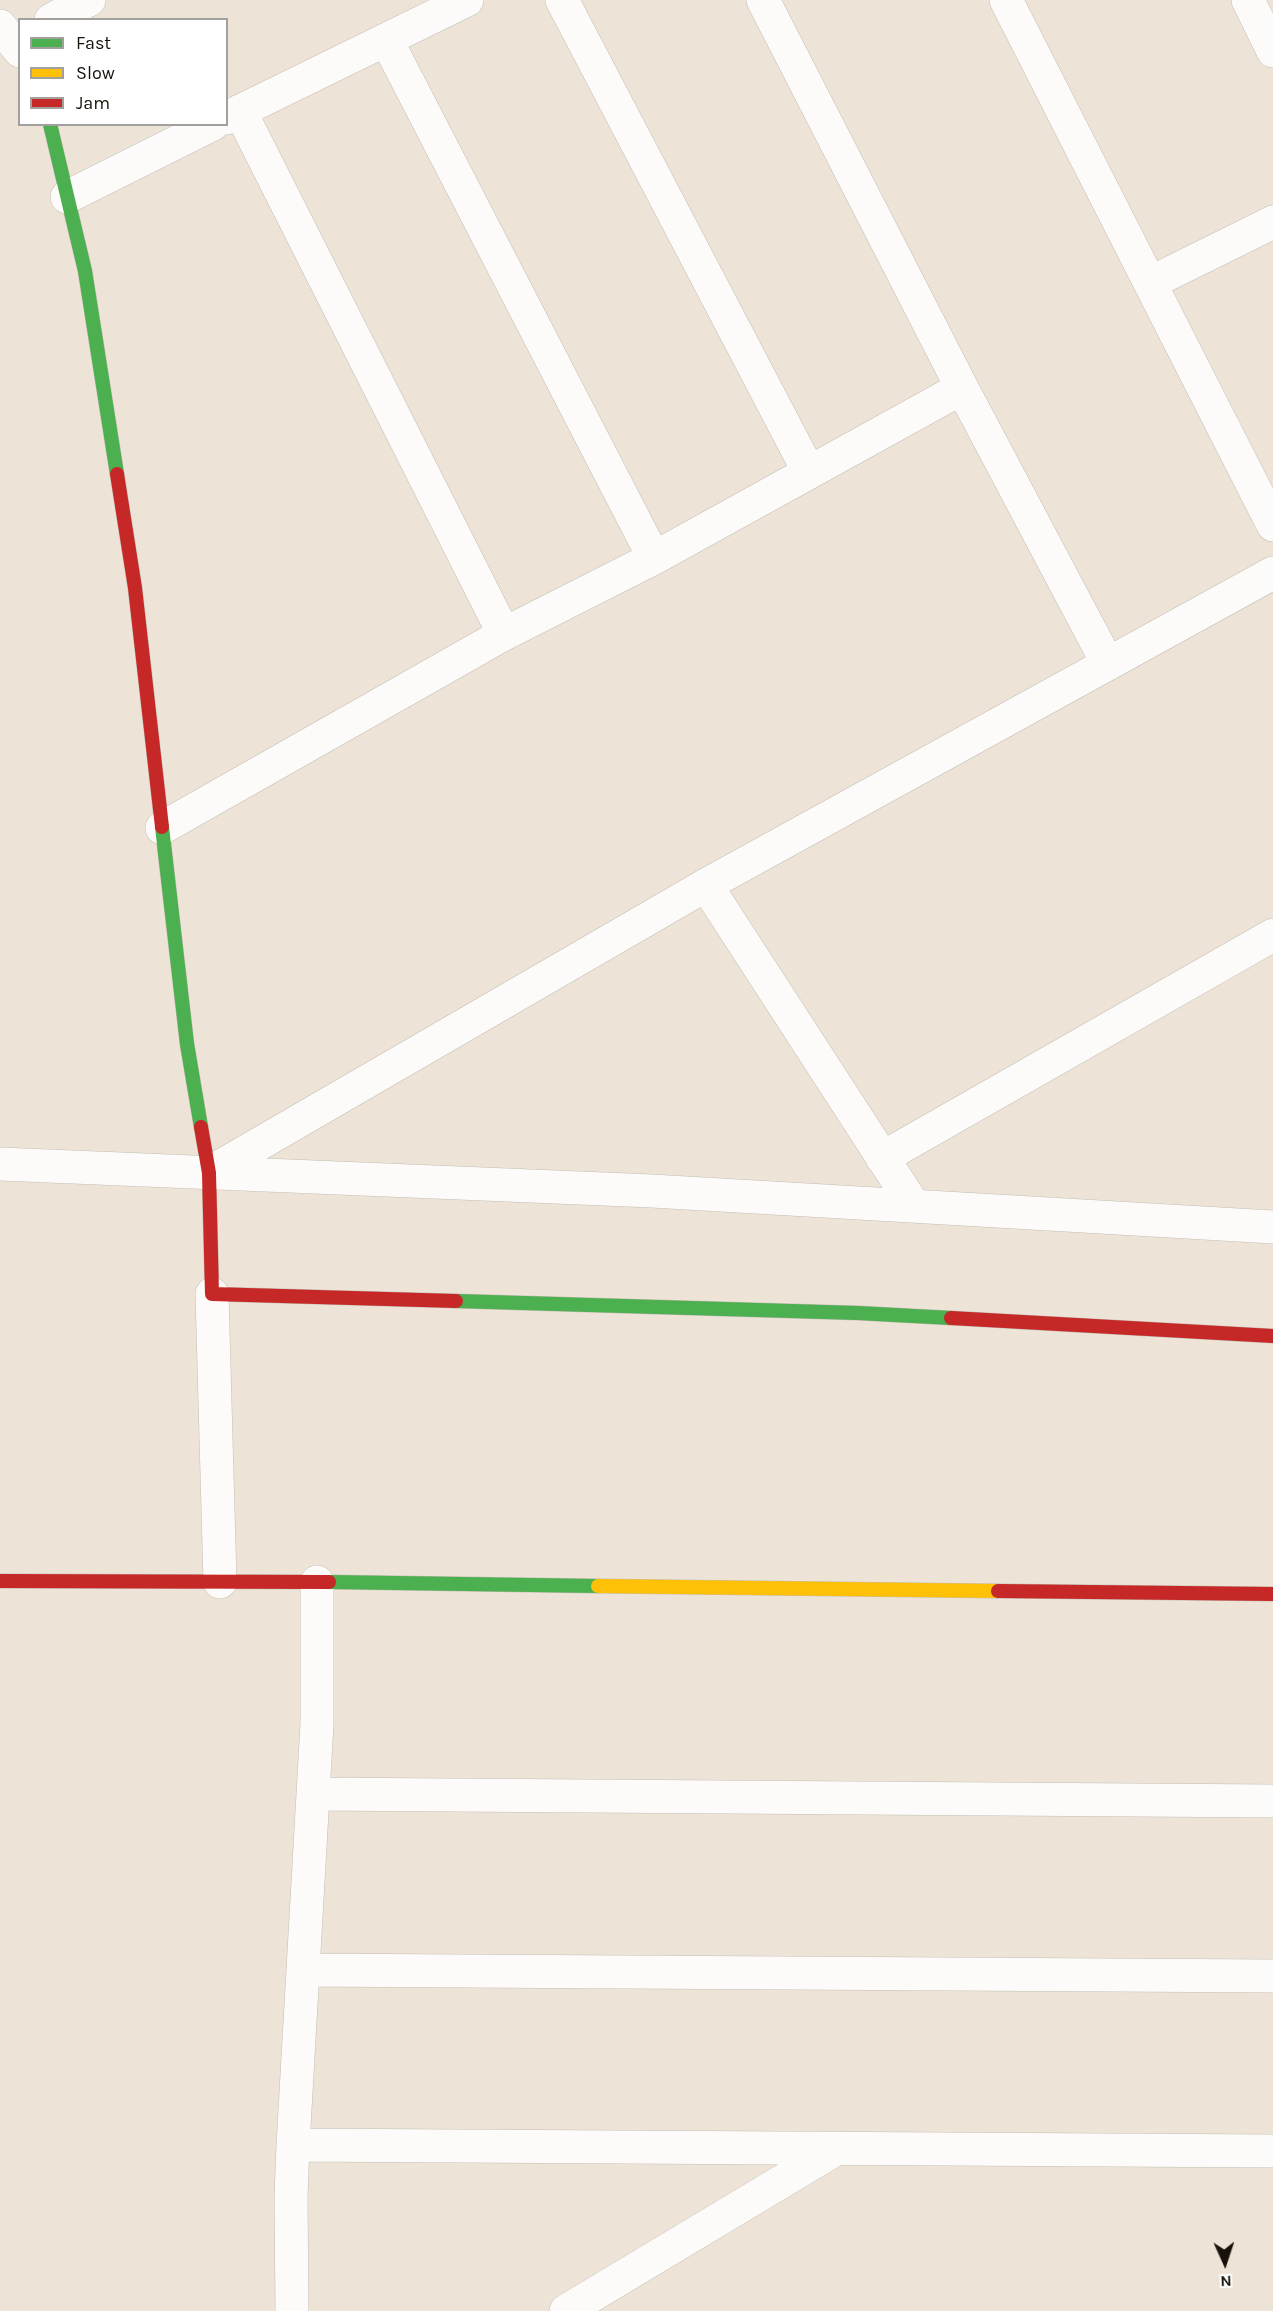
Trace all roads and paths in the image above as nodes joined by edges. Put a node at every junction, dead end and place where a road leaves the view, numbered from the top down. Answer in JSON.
{"nodes":[{"id":1,"x":89,"y":0,"type":"edge"},
{"id":2,"x":467,"y":0,"type":"edge"},
{"id":3,"x":562,"y":0,"type":"edge"},
{"id":4,"x":763,"y":0,"type":"edge"},
{"id":5,"x":1006,"y":0,"type":"edge"},
{"id":6,"x":1248,"y":0,"type":"edge"},
{"id":7,"x":55,"y":18,"type":"edge"},
{"id":8,"x":387,"y":41,"type":"junction"},
{"id":9,"x":1273,"y":51,"type":"edge"},
{"id":10,"x":228,"y":118,"type":"edge"},
{"id":11,"x":228,"y":120,"type":"edge"},
{"id":12,"x":50,"y":126,"type":"edge"},
{"id":13,"x":211,"y":126,"type":"edge"},
{"id":14,"x":67,"y":196,"type":"junction"},
{"id":15,"x":1273,"y":222,"type":"edge"},
{"id":16,"x":1150,"y":283,"type":"junction"},
{"id":17,"x":962,"y":388,"type":"junction"},
{"id":18,"x":809,"y":472,"type":"junction"},
{"id":19,"x":1273,"y":525,"type":"edge"},
{"id":20,"x":654,"y":558,"type":"junction"},
{"id":21,"x":1273,"y":573,"type":"edge"},
{"id":22,"x":504,"y":634,"type":"junction"},
{"id":23,"x":1108,"y":664,"type":"junction"},
{"id":24,"x":162,"y":828,"type":"junction"},
{"id":25,"x":706,"y":885,"type":"junction"},
{"id":26,"x":1273,"y":934,"type":"edge"},
{"id":27,"x":882,"y":1158,"type":"junction"},
{"id":28,"x":0,"y":1164,"type":"edge"},
{"id":29,"x":209,"y":1173,"type":"junction"},
{"id":30,"x":914,"y":1206,"type":"junction"},
{"id":31,"x":1273,"y":1227,"type":"edge"},
{"id":32,"x":212,"y":1294,"type":"junction"},
{"id":33,"x":1273,"y":1336,"type":"edge"},
{"id":34,"x":0,"y":1581,"type":"edge"},
{"id":35,"x":220,"y":1582,"type":"junction"},
{"id":36,"x":317,"y":1582,"type":"junction"},
{"id":37,"x":1273,"y":1594,"type":"edge"},
{"id":38,"x":314,"y":1794,"type":"junction"},
{"id":39,"x":1273,"y":1801,"type":"edge"},
{"id":40,"x":303,"y":1970,"type":"junction"},
{"id":41,"x":1273,"y":1976,"type":"edge"},
{"id":42,"x":293,"y":2145,"type":"junction"},
{"id":43,"x":836,"y":2148,"type":"junction"},
{"id":44,"x":1273,"y":2151,"type":"edge"},
{"id":45,"x":292,"y":2311,"type":"edge"},
{"id":46,"x":566,"y":2311,"type":"edge"}],
"edges":[{"from":1,"to":7,"type":"street"},
{"from":2,"to":8,"type":"street"},
{"from":3,"to":18,"type":"street"},
{"from":4,"to":17,"type":"street"},
{"from":5,"to":16,"type":"street"},
{"from":6,"to":9,"type":"street"},
{"from":8,"to":10,"type":"street"},
{"from":8,"to":20,"type":"street"},
{"from":11,"to":22,"type":"street"},
{"from":12,"to":14,"type":"street"},
{"from":13,"to":14,"type":"street"},
{"from":14,"to":24,"type":"street"},
{"from":15,"to":16,"type":"street"},
{"from":16,"to":19,"type":"street"},
{"from":17,"to":18,"type":"street"},
{"from":17,"to":23,"type":"street"},
{"from":18,"to":20,"type":"street"},
{"from":20,"to":22,"type":"street"},
{"from":21,"to":23,"type":"street"},
{"from":22,"to":24,"type":"street"},
{"from":23,"to":25,"type":"street"},
{"from":24,"to":29,"type":"street"},
{"from":25,"to":27,"type":"street"},
{"from":25,"to":29,"type":"street"},
{"from":26,"to":27,"type":"street"},
{"from":27,"to":30,"type":"street"},
{"from":28,"to":29,"type":"street"},
{"from":29,"to":30,"type":"street"},
{"from":29,"to":32,"type":"street"},
{"from":30,"to":31,"type":"street"},
{"from":32,"to":33,"type":"street"},
{"from":32,"to":35,"type":"street"},
{"from":34,"to":35,"type":"street"},
{"from":35,"to":36,"type":"street"},
{"from":36,"to":37,"type":"street"},
{"from":36,"to":38,"type":"street"},
{"from":38,"to":39,"type":"street"},
{"from":38,"to":40,"type":"street"},
{"from":40,"to":41,"type":"street"},
{"from":40,"to":42,"type":"street"},
{"from":42,"to":43,"type":"street"},
{"from":42,"to":45,"type":"street"},
{"from":43,"to":44,"type":"street"},
{"from":43,"to":46,"type":"street"}]}
